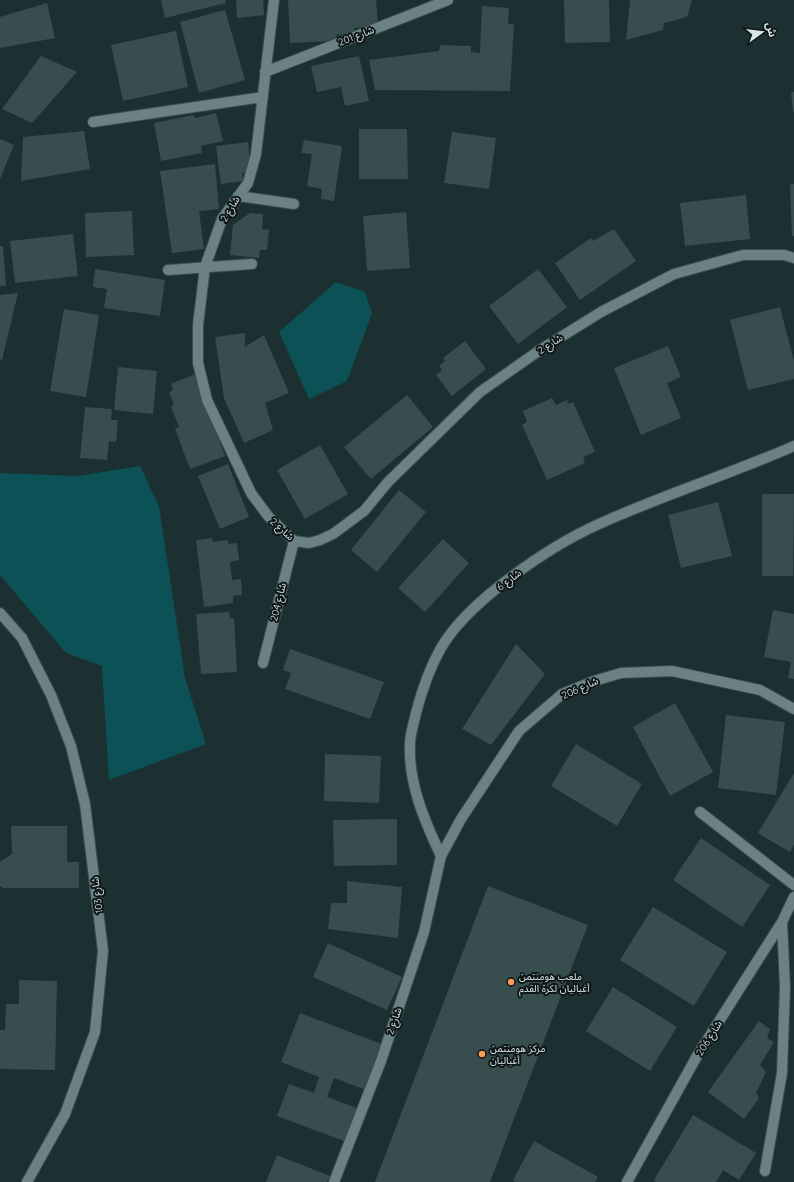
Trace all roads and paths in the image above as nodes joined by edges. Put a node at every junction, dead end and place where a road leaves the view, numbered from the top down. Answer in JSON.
{"nodes":[{"id":1,"x":274,"y":0,"type":"edge"},
{"id":2,"x":448,"y":0,"type":"edge"},
{"id":3,"x":265,"y":72,"type":"junction"},
{"id":4,"x":263,"y":97,"type":"junction"},
{"id":5,"x":93,"y":122,"type":"dead end"},
{"id":6,"x":238,"y":196,"type":"junction"},
{"id":7,"x":294,"y":204,"type":"dead end"},
{"id":8,"x":794,"y":258,"type":"edge"},
{"id":9,"x":252,"y":264,"type":"dead end"},
{"id":10,"x":205,"y":267,"type":"junction"},
{"id":11,"x":168,"y":270,"type":"dead end"},
{"id":12,"x":793,"y":447,"type":"edge"},
{"id":13,"x":294,"y":541,"type":"junction"},
{"id":14,"x":0,"y":613,"type":"edge"},
{"id":15,"x":263,"y":663,"type":"dead end"},
{"id":16,"x":794,"y":709,"type":"edge"},
{"id":17,"x":700,"y":812,"type":"dead end"},
{"id":18,"x":441,"y":856,"type":"junction"},
{"id":19,"x":794,"y":885,"type":"edge"},
{"id":20,"x":794,"y":897,"type":"edge"},
{"id":21,"x":782,"y":922,"type":"junction"},
{"id":22,"x":765,"y":1171,"type":"dead end"},
{"id":23,"x":27,"y":1182,"type":"edge"},
{"id":24,"x":334,"y":1182,"type":"edge"},
{"id":25,"x":627,"y":1182,"type":"edge"}],
"edges":[{"from":1,"to":3,"type":"street","name":"شارع 2"},
{"from":2,"to":3,"type":"street","name":"شارع 201"},
{"from":3,"to":4,"type":"street","name":"شارع 2"},
{"from":4,"to":5,"type":"street"},
{"from":4,"to":6,"type":"street","name":"شارع 2"},
{"from":6,"to":7,"type":"street"},
{"from":6,"to":10,"type":"street","name":"شارع 2"},
{"from":8,"to":13,"type":"street","name":"شارع 2"},
{"from":9,"to":10,"type":"street"},
{"from":10,"to":11,"type":"street"},
{"from":10,"to":13,"type":"street","name":"شارع 2"},
{"from":12,"to":18,"type":"street","name":"شارع 6"},
{"from":13,"to":15,"type":"street","name":"شارع 204"},
{"from":14,"to":23,"type":"street","name":"شارع 103"},
{"from":16,"to":18,"type":"street","name":"شارع 206"},
{"from":17,"to":19,"type":"street"},
{"from":18,"to":24,"type":"street","name":"شارع 2"},
{"from":20,"to":21,"type":"street","name":"شارع 206"},
{"from":21,"to":22,"type":"street"},
{"from":21,"to":25,"type":"street","name":"شارع 206"}]}
